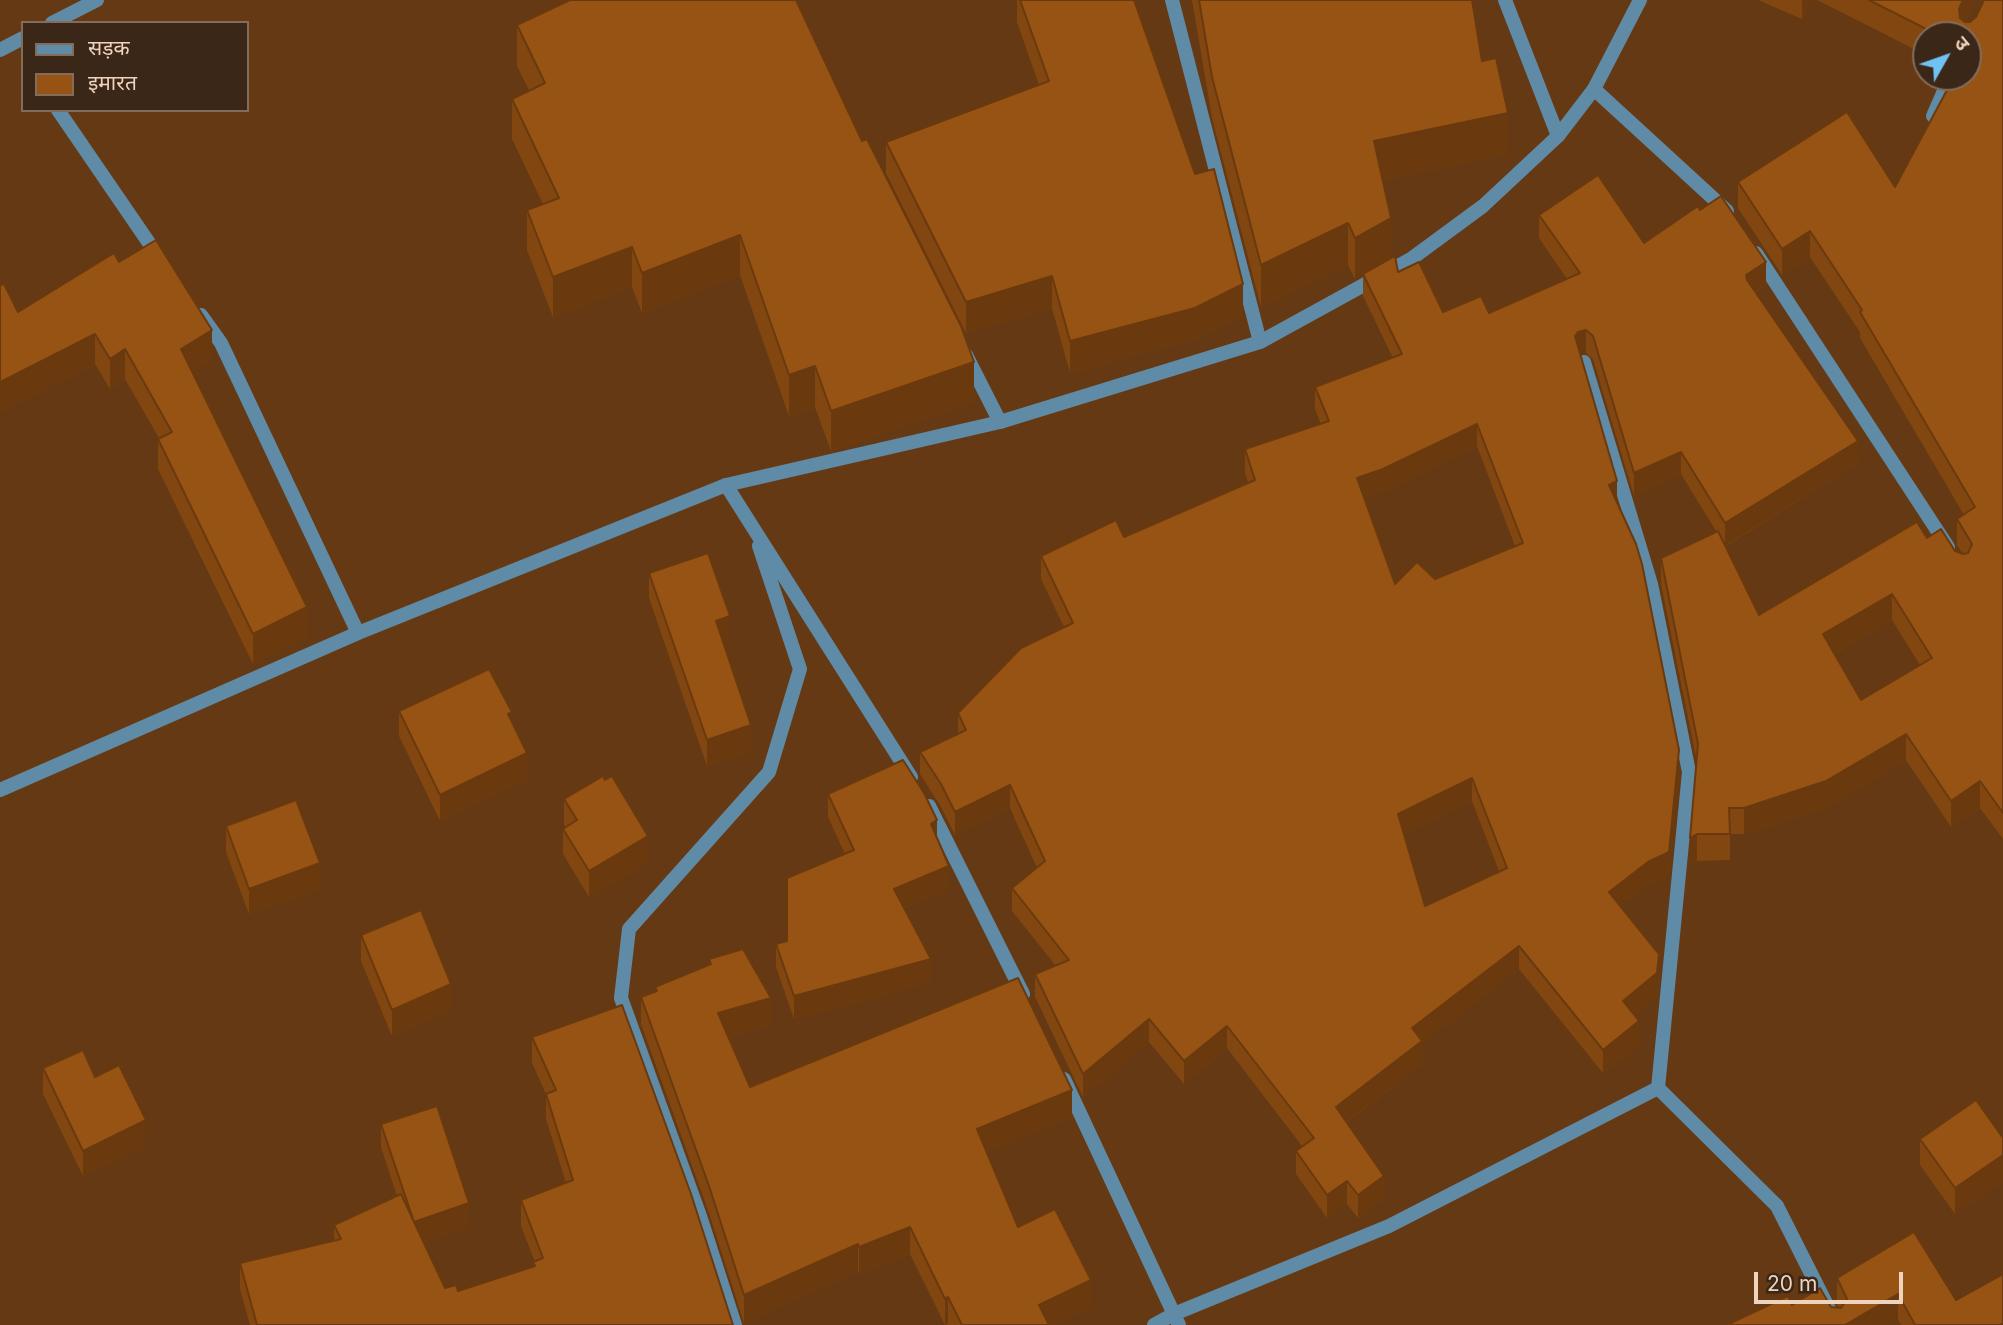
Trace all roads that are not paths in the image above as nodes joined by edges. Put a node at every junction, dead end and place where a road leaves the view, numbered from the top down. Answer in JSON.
{"nodes":[{"id":1,"x":96,"y":0,"type":"edge"},
{"id":2,"x":1172,"y":0,"type":"edge"},
{"id":3,"x":1506,"y":0,"type":"edge"},
{"id":4,"x":1640,"y":0,"type":"edge"},
{"id":5,"x":56,"y":21,"type":"edge"},
{"id":6,"x":21,"y":39,"type":"edge"},
{"id":7,"x":0,"y":50,"type":"edge"},
{"id":8,"x":1594,"y":89,"type":"junction"},
{"id":9,"x":1944,"y":91,"type":"edge"},
{"id":10,"x":59,"y":112,"type":"edge"},
{"id":11,"x":1933,"y":116,"type":"edge"},
{"id":12,"x":1558,"y":136,"type":"junction"},
{"id":13,"x":1733,"y":217,"type":"edge"},
{"id":14,"x":1748,"y":240,"type":"edge"},
{"id":15,"x":172,"y":275,"type":"edge"},
{"id":16,"x":189,"y":298,"type":"edge"},
{"id":17,"x":957,"y":338,"type":"edge"},
{"id":18,"x":1260,"y":342,"type":"junction"},
{"id":19,"x":1584,"y":362,"type":"edge"},
{"id":20,"x":1000,"y":422,"type":"junction"},
{"id":21,"x":726,"y":485,"type":"junction"},
{"id":22,"x":751,"y":521,"type":"junction"},
{"id":23,"x":1956,"y":560,"type":"edge"},
{"id":24,"x":358,"y":633,"type":"junction"},
{"id":25,"x":0,"y":790,"type":"edge"},
{"id":26,"x":1030,"y":1009,"type":"edge"},
{"id":27,"x":1060,"y":1071,"type":"edge"},
{"id":28,"x":1658,"y":1088,"type":"junction"},
{"id":29,"x":1176,"y":1319,"type":"edge"},
{"id":30,"x":735,"y":1325,"type":"edge"},
{"id":31,"x":1154,"y":1325,"type":"edge"},
{"id":32,"x":1837,"y":1325,"type":"edge"}],
"edges":[{"from":1,"to":5,"type":"street"},
{"from":2,"to":18,"type":"street"},
{"from":3,"to":12,"type":"street"},
{"from":4,"to":8,"type":"street"},
{"from":6,"to":7,"type":"street"},
{"from":8,"to":12,"type":"street"},
{"from":8,"to":13,"type":"street"},
{"from":9,"to":11,"type":"street"},
{"from":10,"to":15,"type":"street"},
{"from":12,"to":18,"type":"street"},
{"from":14,"to":23,"type":"street"},
{"from":16,"to":24,"type":"street"},
{"from":17,"to":20,"type":"street"},
{"from":18,"to":20,"type":"street"},
{"from":19,"to":28,"type":"street"},
{"from":20,"to":21,"type":"street"},
{"from":21,"to":22,"type":"street"},
{"from":21,"to":24,"type":"street"},
{"from":22,"to":26,"type":"street"},
{"from":22,"to":30,"type":"street"},
{"from":24,"to":25,"type":"street"},
{"from":27,"to":29,"type":"street"},
{"from":28,"to":29,"type":"street"},
{"from":28,"to":32,"type":"street"},
{"from":29,"to":31,"type":"street"}]}
